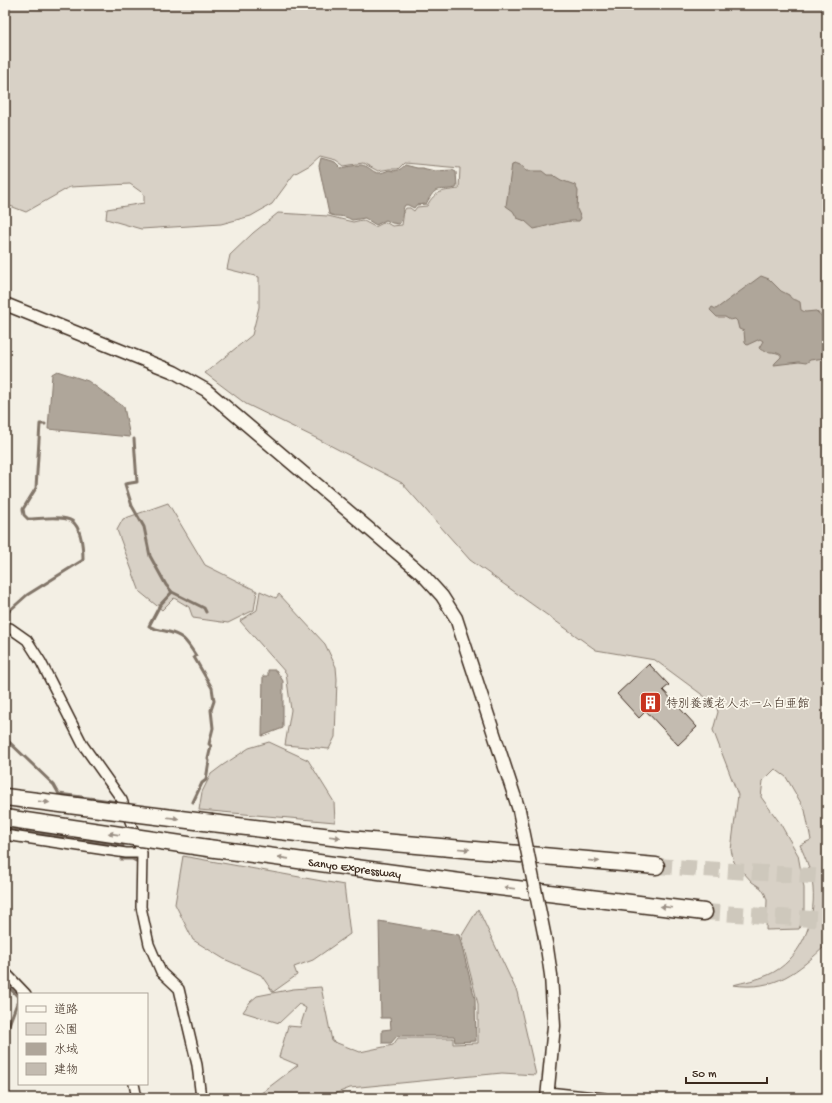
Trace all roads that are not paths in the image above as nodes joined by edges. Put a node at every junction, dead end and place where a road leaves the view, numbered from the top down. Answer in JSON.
{"nodes":[{"id":1,"x":5,"y":304,"type":"edge"},
{"id":2,"x":5,"y":629,"type":"edge"},
{"id":3,"x":5,"y":797,"type":"edge"},
{"id":4,"x":5,"y":818,"type":"edge"},
{"id":5,"x":5,"y":835,"type":"edge"},
{"id":6,"x":142,"y":853,"type":"junction"},
{"id":7,"x":656,"y":866,"type":"tunnel mouth"},
{"id":8,"x":704,"y":912,"type":"tunnel mouth"},
{"id":9,"x":5,"y":972,"type":"edge"},
{"id":10,"x":25,"y":993,"type":"edge"},
{"id":11,"x":134,"y":1085,"type":"edge"},
{"id":12,"x":547,"y":1095,"type":"edge"},
{"id":13,"x":137,"y":1098,"type":"edge"},
{"id":14,"x":201,"y":1098,"type":"edge"},
{"id":15,"x":604,"y":1098,"type":"edge"}],
"edges":[{"from":1,"to":12,"type":"street","bridge":true},
{"from":2,"to":6,"type":"street"},
{"from":3,"to":7,"type":"highway","one_way":true,"bridge":true},
{"from":8,"to":4,"type":"highway","name":"Sanyo Expressway","one_way":true,"bridge":true},
{"from":5,"to":6,"type":"street"},
{"from":6,"to":14,"type":"street"},
{"from":9,"to":10,"type":"street"},
{"from":11,"to":13,"type":"street"},
{"from":12,"to":15,"type":"street"}]}
